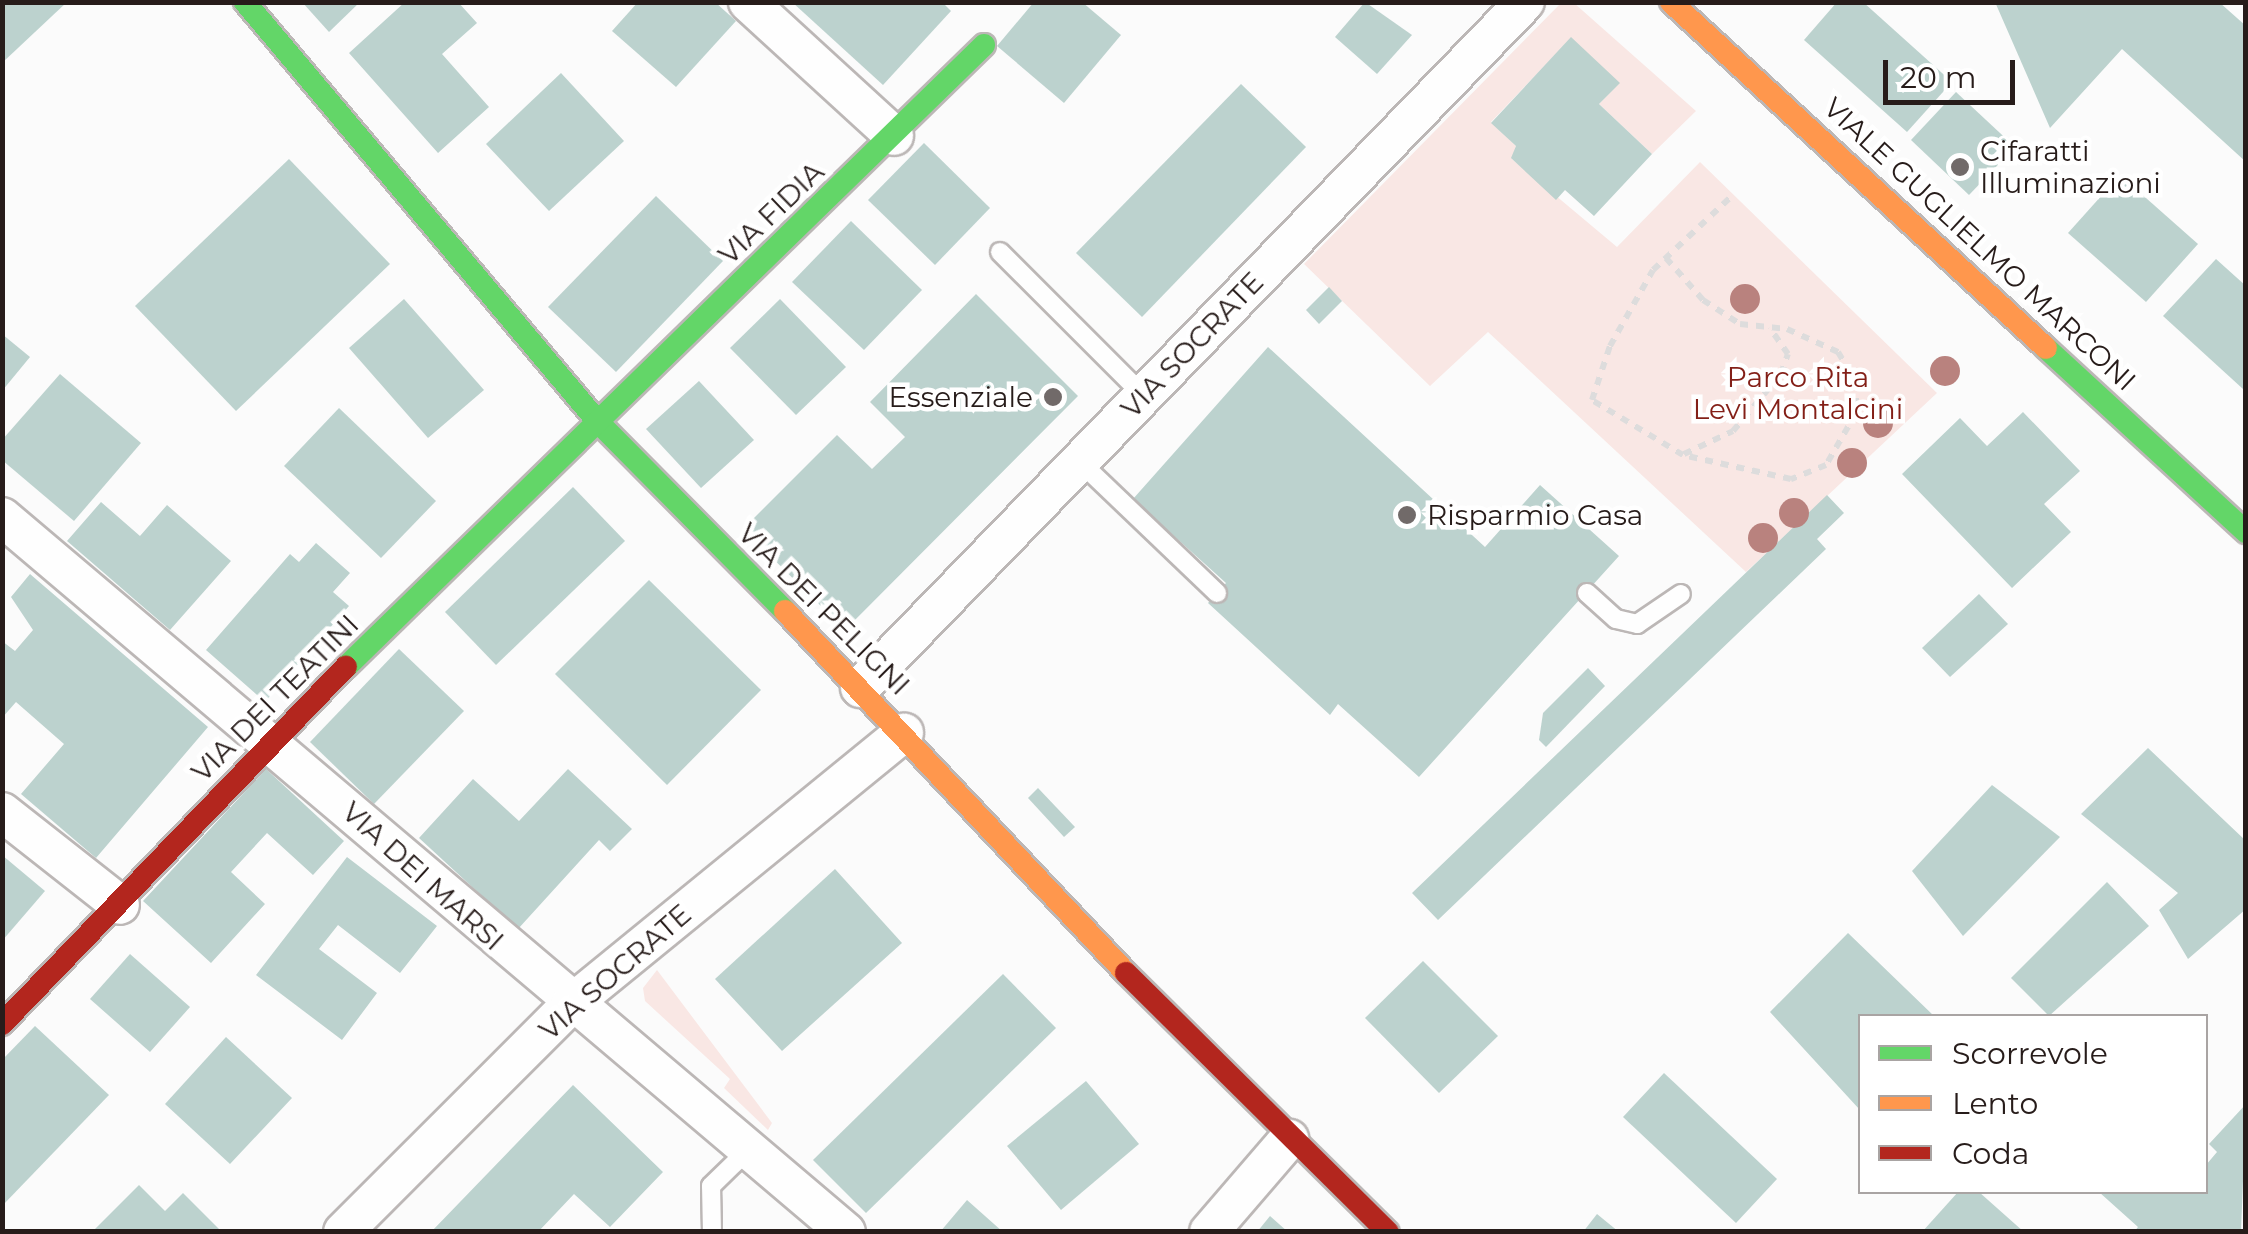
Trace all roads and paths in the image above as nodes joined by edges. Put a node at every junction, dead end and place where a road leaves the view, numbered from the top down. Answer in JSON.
{"nodes":[{"id":1,"x":246,"y":2,"type":"edge"},
{"id":2,"x":748,"y":2,"type":"edge"},
{"id":3,"x":1525,"y":2,"type":"edge"},
{"id":4,"x":1672,"y":2,"type":"edge"},
{"id":5,"x":984,"y":45,"type":"dead end"},
{"id":6,"x":894,"y":136,"type":"junction"},
{"id":7,"x":1733,"y":195,"type":"dead end"},
{"id":8,"x":1000,"y":252,"type":"dead end"},
{"id":9,"x":1666,"y":258,"type":"junction"},
{"id":10,"x":1768,"y":327,"type":"junction"},
{"id":11,"x":1143,"y":396,"type":"junction"},
{"id":12,"x":598,"y":422,"type":"junction"},
{"id":13,"x":1683,"y":455,"type":"junction"},
{"id":14,"x":1080,"y":461,"type":"junction"},
{"id":15,"x":2,"y":517,"type":"edge"},
{"id":16,"x":2246,"y":532,"type":"edge"},
{"id":17,"x":1218,"y":592,"type":"dead end"},
{"id":18,"x":1587,"y":592,"type":"dead end"},
{"id":19,"x":1681,"y":594,"type":"dead end"},
{"id":20,"x":860,"y":688,"type":"junction"},
{"id":21,"x":904,"y":733,"type":"junction"},
{"id":22,"x":270,"y":740,"type":"junction"},
{"id":23,"x":2,"y":812,"type":"edge"},
{"id":24,"x":120,"y":905,"type":"junction"},
{"id":25,"x":570,"y":1005,"type":"junction"},
{"id":26,"x":2,"y":1024,"type":"edge"},
{"id":27,"x":1289,"y":1139,"type":"junction"},
{"id":28,"x":757,"y":1157,"type":"junction"},
{"id":29,"x":344,"y":1232,"type":"edge"},
{"id":30,"x":712,"y":1232,"type":"edge"},
{"id":31,"x":846,"y":1232,"type":"edge"},
{"id":32,"x":1208,"y":1232,"type":"edge"},
{"id":33,"x":1388,"y":1232,"type":"edge"}],
"edges":[{"from":1,"to":12,"type":"street","name":"VIA DEI PELIGNI"},
{"from":2,"to":6,"type":"street"},
{"from":3,"to":11,"type":"street","name":"VIA SOCRATE"},
{"from":4,"to":16,"type":"street","name":"VIALE GUGLIELMO MARCONI"},
{"from":5,"to":6,"type":"street","name":"VIA FIDIA"},
{"from":6,"to":12,"type":"street","name":"VIA FIDIA"},
{"from":7,"to":9,"type":"path"},
{"from":8,"to":11,"type":"lane"},
{"from":9,"to":10,"type":"path"},
{"from":9,"to":13,"type":"path"},
{"from":10,"to":13,"type":"path"},
{"from":10,"to":13,"type":"path"},
{"from":11,"to":14,"type":"street","name":"VIA SOCRATE"},
{"from":12,"to":20,"type":"street","name":"VIA DEI PELIGNI"},
{"from":12,"to":22,"type":"street","name":"VIA DEI TEATINI"},
{"from":14,"to":17,"type":"lane"},
{"from":14,"to":20,"type":"street","name":"VIA SOCRATE"},
{"from":15,"to":22,"type":"street","name":"VIA DEI MARSI"},
{"from":18,"to":19,"type":"lane"},
{"from":20,"to":21,"type":"street","name":"VIA DEI PELIGNI"},
{"from":21,"to":25,"type":"street","name":"VIA SOCRATE"},
{"from":21,"to":27,"type":"street","name":"VIA DEI PELIGNI"},
{"from":22,"to":24,"type":"street","name":"VIA DEI TEATINI"},
{"from":22,"to":25,"type":"street","name":"VIA DEI MARSI"},
{"from":23,"to":24,"type":"street"},
{"from":24,"to":26,"type":"street","name":"VIA DEI TEATINI"},
{"from":25,"to":28,"type":"street","name":"VIA DEI MARSI"},
{"from":25,"to":29,"type":"street","name":"VIA SOCRATE"},
{"from":27,"to":32,"type":"street"},
{"from":27,"to":33,"type":"street","name":"VIA DEI PELIGNI"},
{"from":28,"to":30,"type":"lane"},
{"from":28,"to":31,"type":"street","name":"VIA DEI MARSI"}]}
